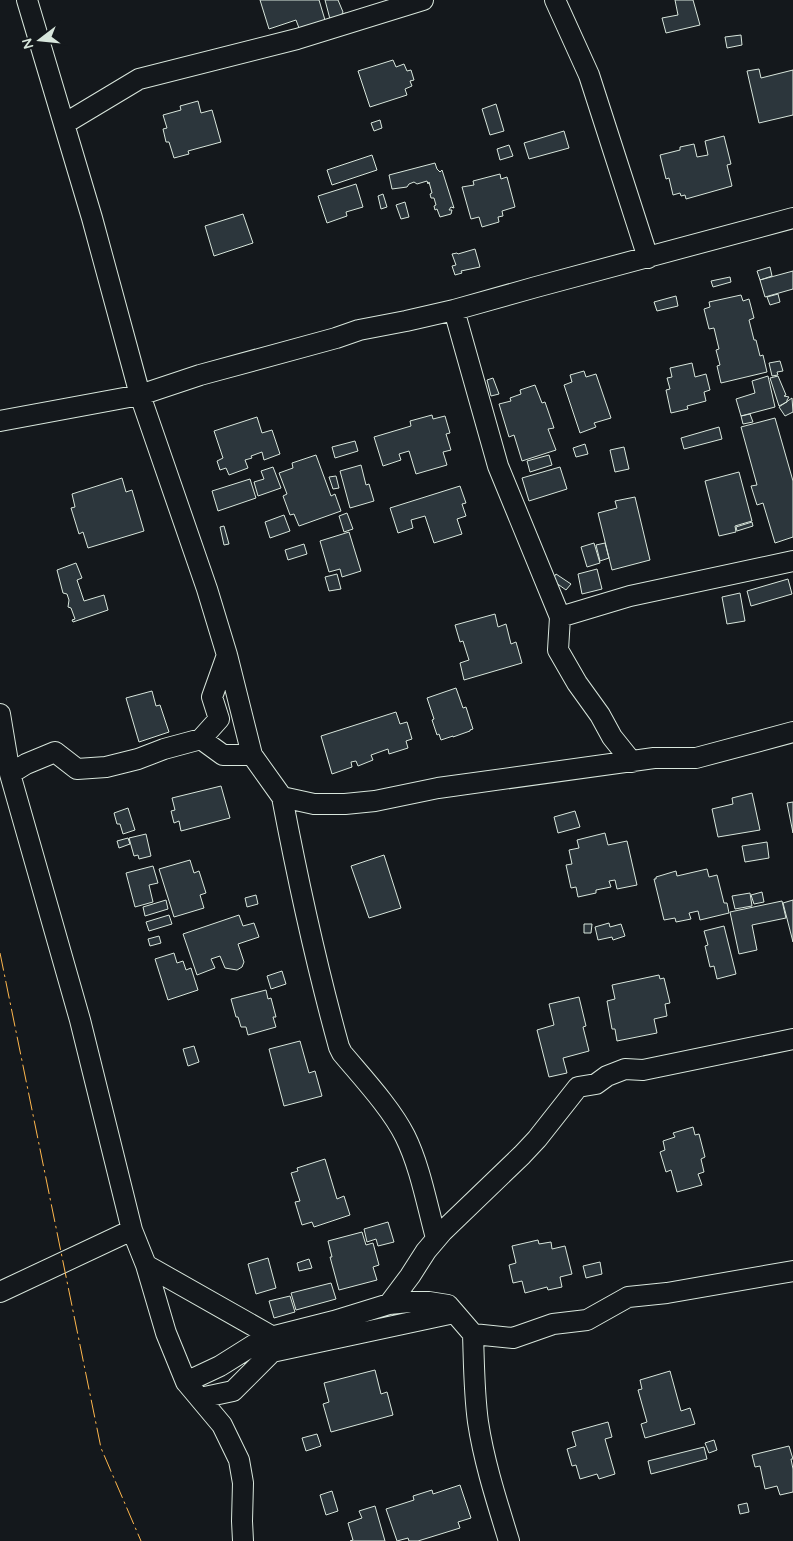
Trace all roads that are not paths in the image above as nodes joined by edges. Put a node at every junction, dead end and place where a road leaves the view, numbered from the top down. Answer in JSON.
{"nodes":[{"id":1,"x":27,"y":0,"type":"edge"},
{"id":2,"x":423,"y":0,"type":"edge"},
{"id":3,"x":555,"y":0,"type":"edge"},
{"id":4,"x":64,"y":124,"type":"junction"},
{"id":5,"x":793,"y":218,"type":"edge"},
{"id":6,"x":648,"y":258,"type":"junction"},
{"id":7,"x":454,"y":310,"type":"junction"},
{"id":8,"x":140,"y":395,"type":"junction"},
{"id":9,"x":0,"y":420,"type":"edge"},
{"id":10,"x":793,"y":561,"type":"edge"},
{"id":11,"x":560,"y":617,"type":"junction"},
{"id":12,"x":227,"y":655,"type":"junction"},
{"id":13,"x":0,"y":714,"type":"edge"},
{"id":14,"x":793,"y":732,"type":"edge"},
{"id":15,"x":202,"y":739,"type":"junction"},
{"id":16,"x":252,"y":755,"type":"junction"},
{"id":17,"x":632,"y":762,"type":"junction"},
{"id":18,"x":10,"y":774,"type":"junction"},
{"id":19,"x":282,"y":797,"type":"junction"},
{"id":20,"x":793,"y":1039,"type":"edge"},
{"id":21,"x":132,"y":1230,"type":"junction"},
{"id":22,"x":436,"y":1238,"type":"junction"},
{"id":23,"x":146,"y":1266,"type":"junction"},
{"id":24,"x":793,"y":1271,"type":"edge"},
{"id":25,"x":0,"y":1292,"type":"edge"},
{"id":26,"x":389,"y":1304,"type":"junction"},
{"id":27,"x":454,"y":1312,"type":"junction"},
{"id":28,"x":473,"y":1334,"type":"junction"},
{"id":29,"x":273,"y":1337,"type":"junction"},
{"id":30,"x":186,"y":1382,"type":"junction"},
{"id":31,"x":200,"y":1398,"type":"junction"},
{"id":32,"x":243,"y":1541,"type":"edge"},
{"id":33,"x":509,"y":1541,"type":"edge"}],
"edges":[{"from":1,"to":4,"type":"street"},
{"from":2,"to":4,"type":"street"},
{"from":3,"to":6,"type":"street"},
{"from":4,"to":8,"type":"street"},
{"from":5,"to":6,"type":"street"},
{"from":6,"to":7,"type":"street"},
{"from":7,"to":8,"type":"street"},
{"from":7,"to":11,"type":"street"},
{"from":8,"to":9,"type":"street"},
{"from":8,"to":12,"type":"street"},
{"from":10,"to":11,"type":"street"},
{"from":11,"to":17,"type":"street"},
{"from":12,"to":15,"type":"street"},
{"from":12,"to":16,"type":"street"},
{"from":13,"to":18,"type":"street"},
{"from":14,"to":17,"type":"street"},
{"from":15,"to":16,"type":"street"},
{"from":15,"to":18,"type":"street"},
{"from":16,"to":19,"type":"street"},
{"from":17,"to":19,"type":"street"},
{"from":18,"to":21,"type":"street"},
{"from":19,"to":22,"type":"street"},
{"from":20,"to":22,"type":"street"},
{"from":21,"to":23,"type":"street"},
{"from":21,"to":25,"type":"street"},
{"from":22,"to":26,"type":"street"},
{"from":23,"to":29,"type":"street"},
{"from":23,"to":30,"type":"street"},
{"from":24,"to":28,"type":"street"},
{"from":26,"to":27,"type":"street"},
{"from":26,"to":29,"type":"street"},
{"from":27,"to":28,"type":"street"},
{"from":27,"to":31,"type":"street"},
{"from":28,"to":33,"type":"street"},
{"from":29,"to":30,"type":"street"},
{"from":30,"to":31,"type":"street"},
{"from":31,"to":32,"type":"street"}]}
